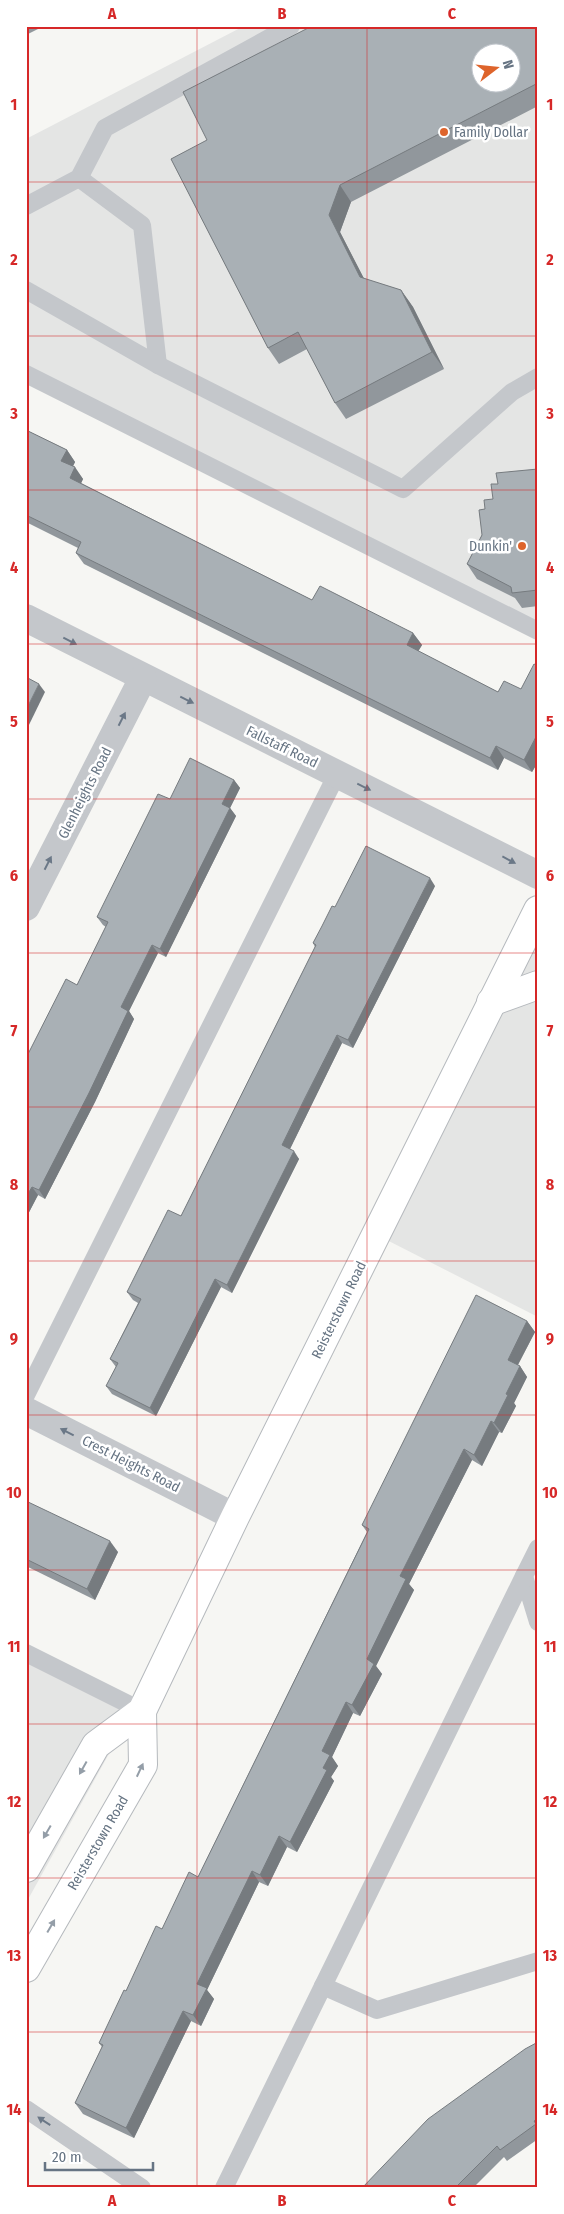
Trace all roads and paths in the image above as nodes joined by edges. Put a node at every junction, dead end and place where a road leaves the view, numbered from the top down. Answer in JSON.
{"nodes":[{"id":1,"x":291,"y":26,"type":"edge"},
{"id":2,"x":79,"y":178,"type":"junction"},
{"id":3,"x":26,"y":206,"type":"edge"},
{"id":4,"x":26,"y":290,"type":"edge"},
{"id":5,"x":158,"y":365,"type":"junction"},
{"id":6,"x":26,"y":374,"type":"edge"},
{"id":7,"x":538,"y":377,"type":"edge"},
{"id":8,"x":26,"y":618,"type":"edge"},
{"id":9,"x":538,"y":631,"type":"edge"},
{"id":10,"x":143,"y":678,"type":"junction"},
{"id":11,"x":337,"y":774,"type":"junction"},
{"id":12,"x":538,"y":875,"type":"edge"},
{"id":13,"x":26,"y":907,"type":"edge"},
{"id":14,"x":538,"y":910,"type":"edge"},
{"id":15,"x":538,"y":985,"type":"edge"},
{"id":16,"x":491,"y":1002,"type":"junction"},
{"id":17,"x":26,"y":1395,"type":"edge"},
{"id":18,"x":26,"y":1411,"type":"edge"},
{"id":19,"x":236,"y":1518,"type":"junction"},
{"id":20,"x":538,"y":1548,"type":"edge"},
{"id":21,"x":524,"y":1576,"type":"junction"},
{"id":22,"x":538,"y":1622,"type":"edge"},
{"id":23,"x":26,"y":1653,"type":"edge"},
{"id":24,"x":142,"y":1711,"type":"junction"},
{"id":25,"x":26,"y":1868,"type":"edge"},
{"id":26,"x":538,"y":1961,"type":"edge"},
{"id":27,"x":26,"y":1968,"type":"edge"},
{"id":28,"x":323,"y":1986,"type":"junction"},
{"id":29,"x":26,"y":2109,"type":"edge"},
{"id":30,"x":142,"y":2188,"type":"edge"},
{"id":31,"x":224,"y":2188,"type":"edge"}],
"edges":[{"from":1,"to":2,"type":"lane"},
{"from":2,"to":3,"type":"lane"},
{"from":2,"to":5,"type":"lane"},
{"from":4,"to":5,"type":"lane"},
{"from":5,"to":7,"type":"lane"},
{"from":6,"to":9,"type":"lane"},
{"from":8,"to":10,"type":"street","name":"Fallstaff Road","one_way":true},
{"from":10,"to":11,"type":"street","name":"Fallstaff Road","one_way":true},
{"from":13,"to":10,"type":"street","name":"Glenheights Road","one_way":true},
{"from":11,"to":12,"type":"street","name":"Fallstaff Road","one_way":true},
{"from":11,"to":17,"type":"lane"},
{"from":14,"to":16,"type":"main road","name":"Reisterstown Road"},
{"from":15,"to":16,"type":"main road"},
{"from":16,"to":19,"type":"main road","name":"Reisterstown Road"},
{"from":19,"to":18,"type":"street","name":"Crest Heights Road","one_way":true},
{"from":19,"to":24,"type":"main road","name":"Reisterstown Road"},
{"from":20,"to":21,"type":"lane"},
{"from":21,"to":22,"type":"lane"},
{"from":21,"to":28,"type":"lane"},
{"from":23,"to":24,"type":"lane"},
{"from":24,"to":25,"type":"main road","name":"Reisterstown Road","one_way":true},
{"from":27,"to":24,"type":"main road","name":"Reisterstown Road","one_way":true},
{"from":26,"to":28,"type":"lane"},
{"from":28,"to":31,"type":"lane"},
{"from":30,"to":29,"type":"lane","one_way":true}]}
